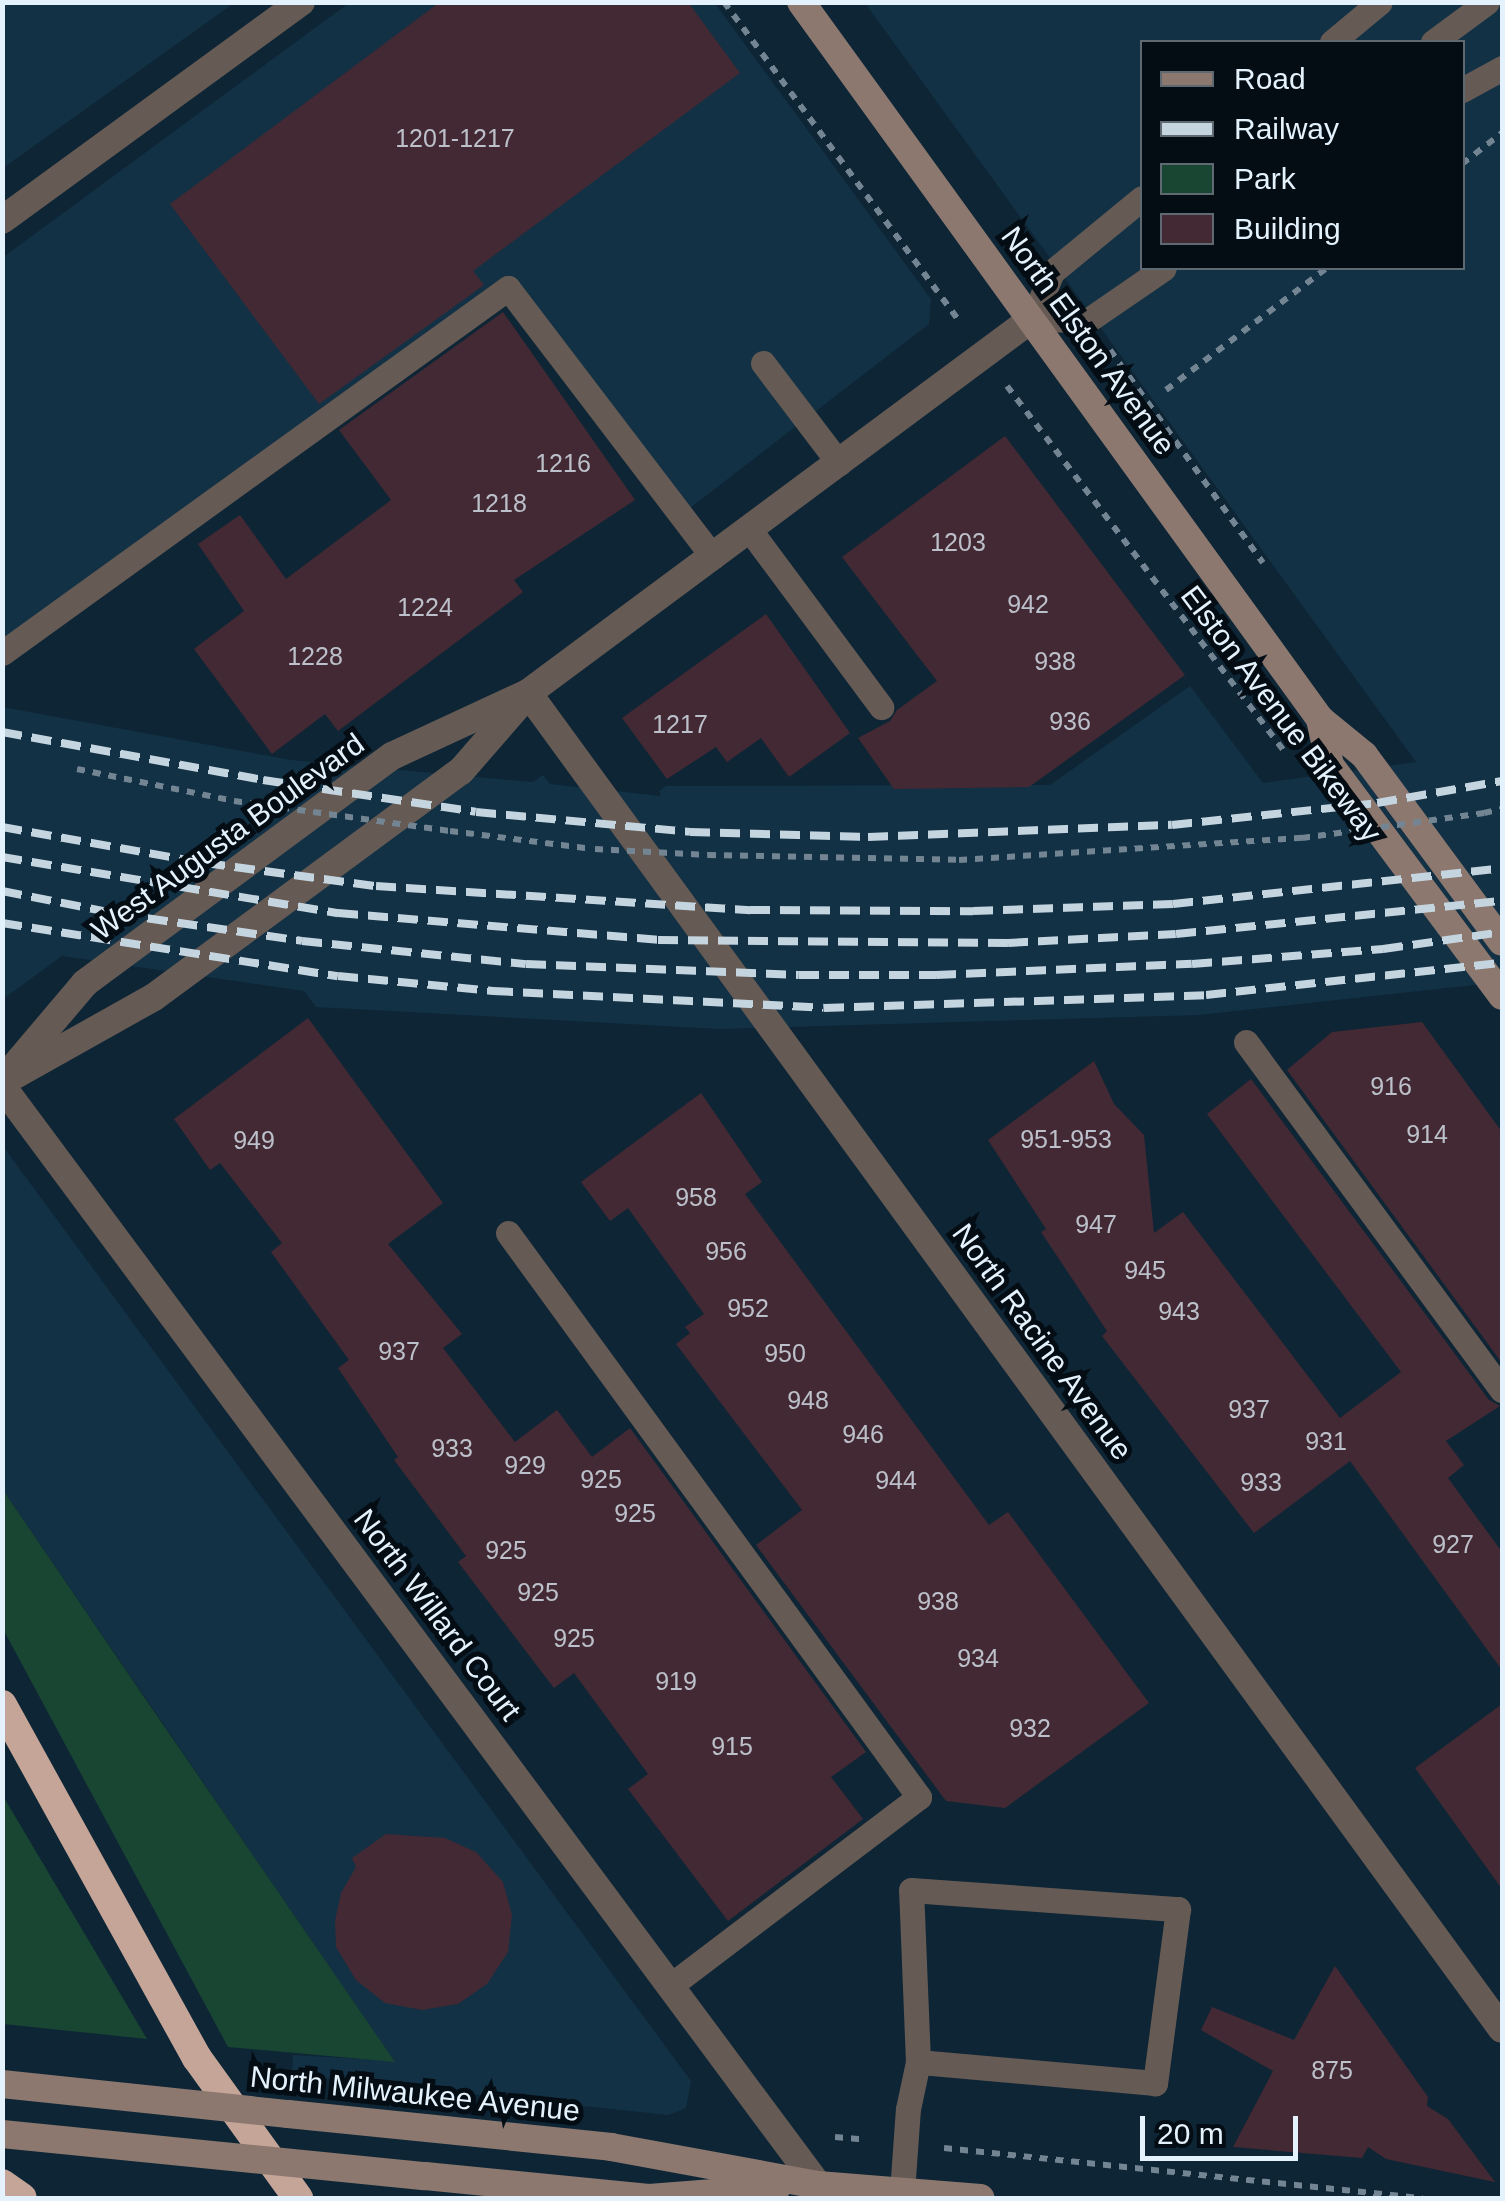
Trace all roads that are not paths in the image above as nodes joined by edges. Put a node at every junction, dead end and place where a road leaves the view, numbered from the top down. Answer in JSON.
{"nodes":[{"id":1,"x":301,"y":2,"type":"edge"},
{"id":2,"x":800,"y":2,"type":"edge"},
{"id":3,"x":1380,"y":2,"type":"edge"},
{"id":4,"x":1487,"y":2,"type":"edge"},
{"id":5,"x":1334,"y":40,"type":"edge"},
{"id":6,"x":1437,"y":40,"type":"edge"},
{"id":7,"x":1502,"y":68,"type":"edge"},
{"id":8,"x":1465,"y":88,"type":"edge"},
{"id":9,"x":1140,"y":200,"type":"edge"},
{"id":10,"x":2,"y":220,"type":"edge"},
{"id":11,"x":1161,"y":270,"type":"edge"},
{"id":12,"x":1034,"y":318,"type":"junction"},
{"id":13,"x":763,"y":363,"type":"dead end"},
{"id":14,"x":839,"y":463,"type":"junction"},
{"id":15,"x":749,"y":529,"type":"junction"},
{"id":16,"x":713,"y":557,"type":"junction"},
{"id":17,"x":2,"y":653,"type":"edge"},
{"id":18,"x":528,"y":694,"type":"junction"},
{"id":19,"x":881,"y":707,"type":"dead end"},
{"id":20,"x":1320,"y":720,"type":"junction"},
{"id":21,"x":1502,"y":942,"type":"edge"},
{"id":22,"x":1502,"y":996,"type":"edge"},
{"id":23,"x":1246,"y":1042,"type":"dead end"},
{"id":24,"x":2,"y":1083,"type":"edge"},
{"id":25,"x":508,"y":1234,"type":"dead end"},
{"id":26,"x":1502,"y":1390,"type":"edge"},
{"id":27,"x":2,"y":1705,"type":"edge"},
{"id":28,"x":671,"y":1986,"type":"junction"},
{"id":29,"x":1502,"y":2029,"type":"edge"},
{"id":30,"x":918,"y":2062,"type":"junction"},
{"id":31,"x":2,"y":2084,"type":"edge"},
{"id":32,"x":2,"y":2134,"type":"edge"},
{"id":33,"x":2,"y":2184,"type":"edge"},
{"id":34,"x":818,"y":2185,"type":"junction"},
{"id":35,"x":902,"y":2192,"type":"junction"},
{"id":36,"x":22,"y":2198,"type":"edge"},
{"id":37,"x":298,"y":2198,"type":"edge"},
{"id":38,"x":980,"y":2198,"type":"edge"}],
"edges":[{"from":1,"to":10,"type":"street"},
{"from":2,"to":12,"type":"main road","name":"North Elston Avenue"},
{"from":3,"to":5,"type":"lane"},
{"from":4,"to":6,"type":"lane"},
{"from":7,"to":8,"type":"lane"},
{"from":9,"to":12,"type":"lane"},
{"from":11,"to":12,"type":"lane"},
{"from":12,"to":14,"type":"street","name":"West Augusta Boulevard"},
{"from":12,"to":20,"type":"main road","name":"North Elston Avenue"},
{"from":13,"to":14,"type":"lane"},
{"from":14,"to":15,"type":"street","name":"West Augusta Boulevard"},
{"from":15,"to":16,"type":"street","name":"West Augusta Boulevard"},
{"from":15,"to":19,"type":"lane"},
{"from":16,"to":17,"type":"lane"},
{"from":16,"to":18,"type":"street","name":"West Augusta Boulevard"},
{"from":18,"to":24,"type":"street","name":"West Augusta Boulevard"},
{"from":18,"to":24,"type":"street","name":"West Augusta Boulevard"},
{"from":18,"to":29,"type":"street","name":"North Racine Avenue"},
{"from":20,"to":21,"type":"main road","name":"North Elston Avenue"},
{"from":20,"to":22,"type":"main road","name":"North Elston Avenue"},
{"from":23,"to":26,"type":"lane"},
{"from":24,"to":28,"type":"street","name":"North Willard Court"},
{"from":25,"to":28,"type":"lane"},
{"from":27,"to":37,"type":"highway"},
{"from":28,"to":34,"type":"street","name":"North Willard Court"},
{"from":30,"to":30,"type":"lane"},
{"from":30,"to":35,"type":"lane"},
{"from":31,"to":34,"type":"main road","name":"North Milwaukee Avenue","bridge":true},
{"from":32,"to":34,"type":"main road","name":"North Milwaukee Avenue","bridge":true},
{"from":33,"to":36,"type":"highway"},
{"from":34,"to":35,"type":"main road","name":"North Milwaukee Avenue"},
{"from":35,"to":38,"type":"main road","name":"North Milwaukee Avenue"}]}
